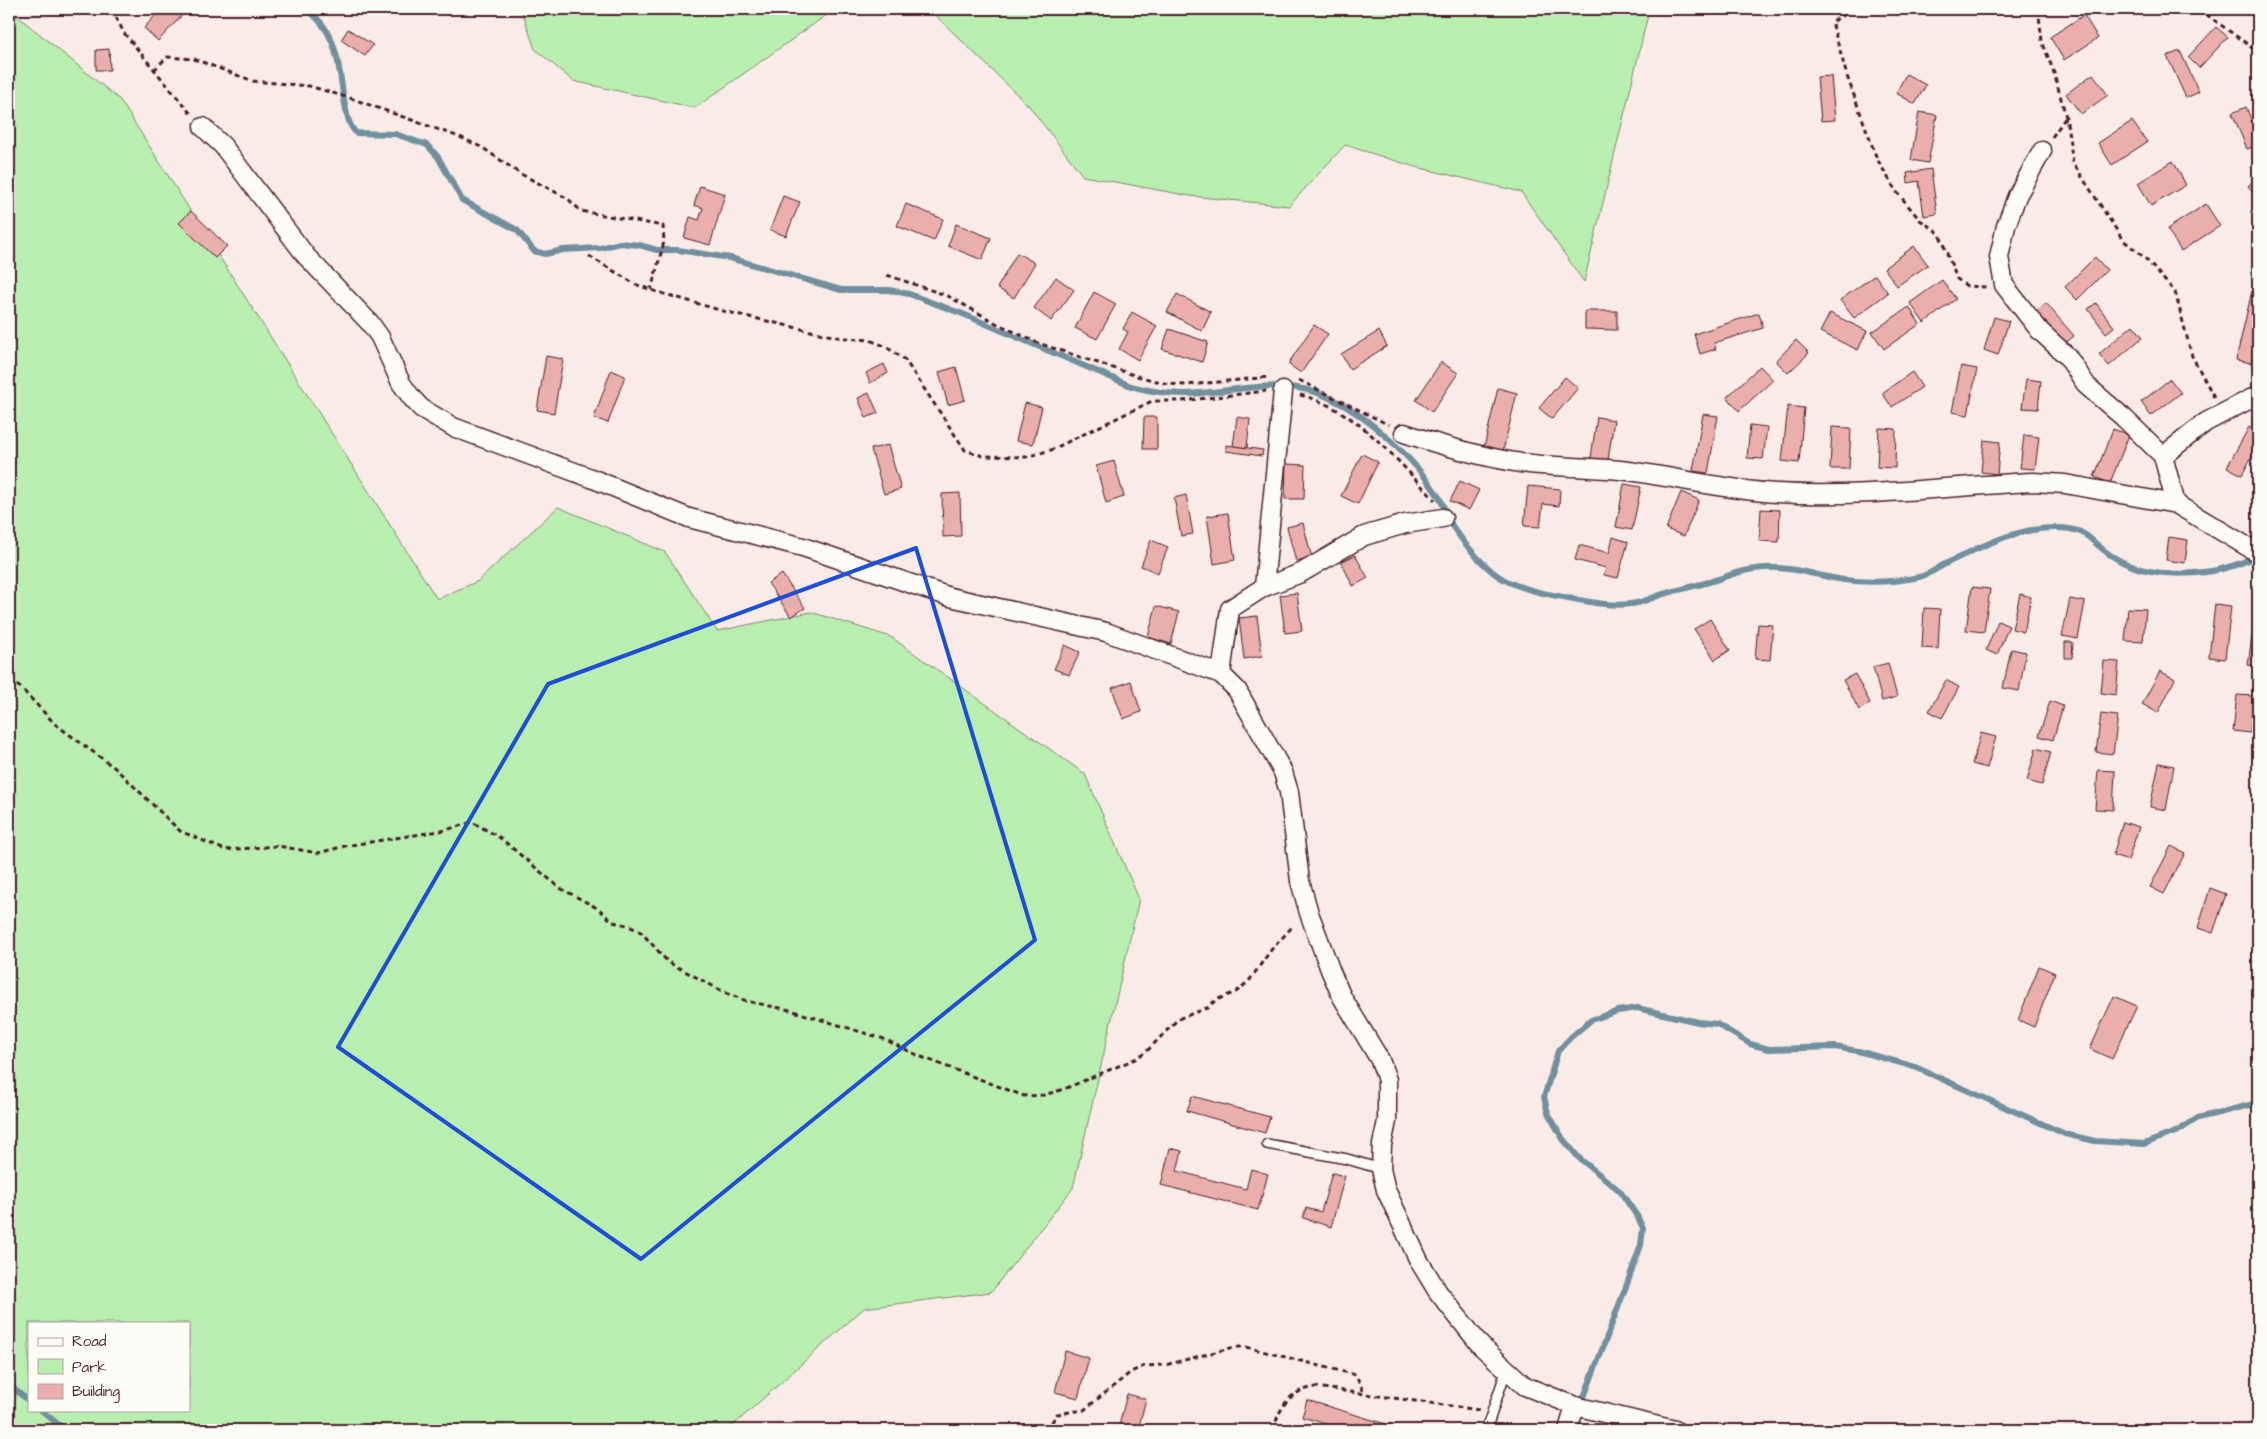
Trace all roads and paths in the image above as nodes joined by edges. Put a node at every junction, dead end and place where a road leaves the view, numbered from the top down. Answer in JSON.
{"nodes":[{"id":1,"x":112,"y":9,"type":"edge"},
{"id":2,"x":1852,"y":9,"type":"edge"},
{"id":3,"x":2040,"y":9,"type":"edge"},
{"id":4,"x":2199,"y":9,"type":"edge"},
{"id":5,"x":2258,"y":52,"type":"edge"},
{"id":6,"x":154,"y":70,"type":"junction"},
{"id":7,"x":2066,"y":117,"type":"junction"},
{"id":8,"x":203,"y":127,"type":"joint"},
{"id":9,"x":2042,"y":151,"type":"joint"},
{"id":10,"x":589,"y":256,"type":"dead end"},
{"id":11,"x":887,"y":275,"type":"dead end"},
{"id":12,"x":2004,"y":285,"type":"junction"},
{"id":13,"x":651,"y":290,"type":"junction"},
{"id":14,"x":1298,"y":379,"type":"dead end"},
{"id":15,"x":1281,"y":384,"type":"junction"},
{"id":16,"x":2258,"y":395,"type":"edge"},
{"id":17,"x":2222,"y":413,"type":"junction"},
{"id":18,"x":1404,"y":433,"type":"joint"},
{"id":19,"x":2162,"y":456,"type":"junction"},
{"id":20,"x":2176,"y":504,"type":"junction"},
{"id":21,"x":1443,"y":518,"type":"joint"},
{"id":22,"x":2257,"y":551,"type":"edge"},
{"id":23,"x":1264,"y":587,"type":"junction"},
{"id":24,"x":1221,"y":674,"type":"junction"},
{"id":25,"x":9,"y":681,"type":"edge"},
{"id":26,"x":1309,"y":913,"type":"junction"},
{"id":27,"x":1267,"y":1144,"type":"dead end"},
{"id":28,"x":1380,"y":1169,"type":"junction"},
{"id":29,"x":1506,"y":1371,"type":"junction"},
{"id":30,"x":1364,"y":1393,"type":"junction"},
{"id":31,"x":1575,"y":1406,"type":"junction"},
{"id":32,"x":1492,"y":1411,"type":"junction"},
{"id":33,"x":1047,"y":1430,"type":"edge"},
{"id":34,"x":1273,"y":1430,"type":"edge"},
{"id":35,"x":1486,"y":1430,"type":"edge"},
{"id":36,"x":1568,"y":1430,"type":"edge"},
{"id":37,"x":1675,"y":1430,"type":"edge"}],
"edges":[{"from":1,"to":6,"type":"path"},
{"from":2,"to":12,"type":"path"},
{"from":3,"to":7,"type":"path"},
{"from":4,"to":5,"type":"path"},
{"from":6,"to":8,"type":"path"},
{"from":6,"to":13,"type":"path"},
{"from":7,"to":9,"type":"path"},
{"from":7,"to":17,"type":"path"},
{"from":8,"to":24,"type":"street"},
{"from":9,"to":12,"type":"street"},
{"from":10,"to":13,"type":"path"},
{"from":11,"to":15,"type":"path"},
{"from":12,"to":19,"type":"street"},
{"from":13,"to":15,"type":"path"},
{"from":14,"to":18,"type":"path"},
{"from":15,"to":21,"type":"path"},
{"from":15,"to":23,"type":"street"},
{"from":16,"to":17,"type":"street"},
{"from":17,"to":19,"type":"street"},
{"from":18,"to":20,"type":"street"},
{"from":19,"to":20,"type":"street"},
{"from":20,"to":22,"type":"street"},
{"from":21,"to":23,"type":"street"},
{"from":23,"to":24,"type":"street"},
{"from":24,"to":26,"type":"street"},
{"from":25,"to":26,"type":"path"},
{"from":26,"to":28,"type":"street"},
{"from":27,"to":28,"type":"lane"},
{"from":28,"to":29,"type":"street"},
{"from":29,"to":31,"type":"street"},
{"from":29,"to":32,"type":"lane"},
{"from":30,"to":32,"type":"path"},
{"from":30,"to":33,"type":"path"},
{"from":30,"to":34,"type":"path"},
{"from":31,"to":36,"type":"street"},
{"from":31,"to":37,"type":"street"},
{"from":32,"to":35,"type":"lane"}]}
